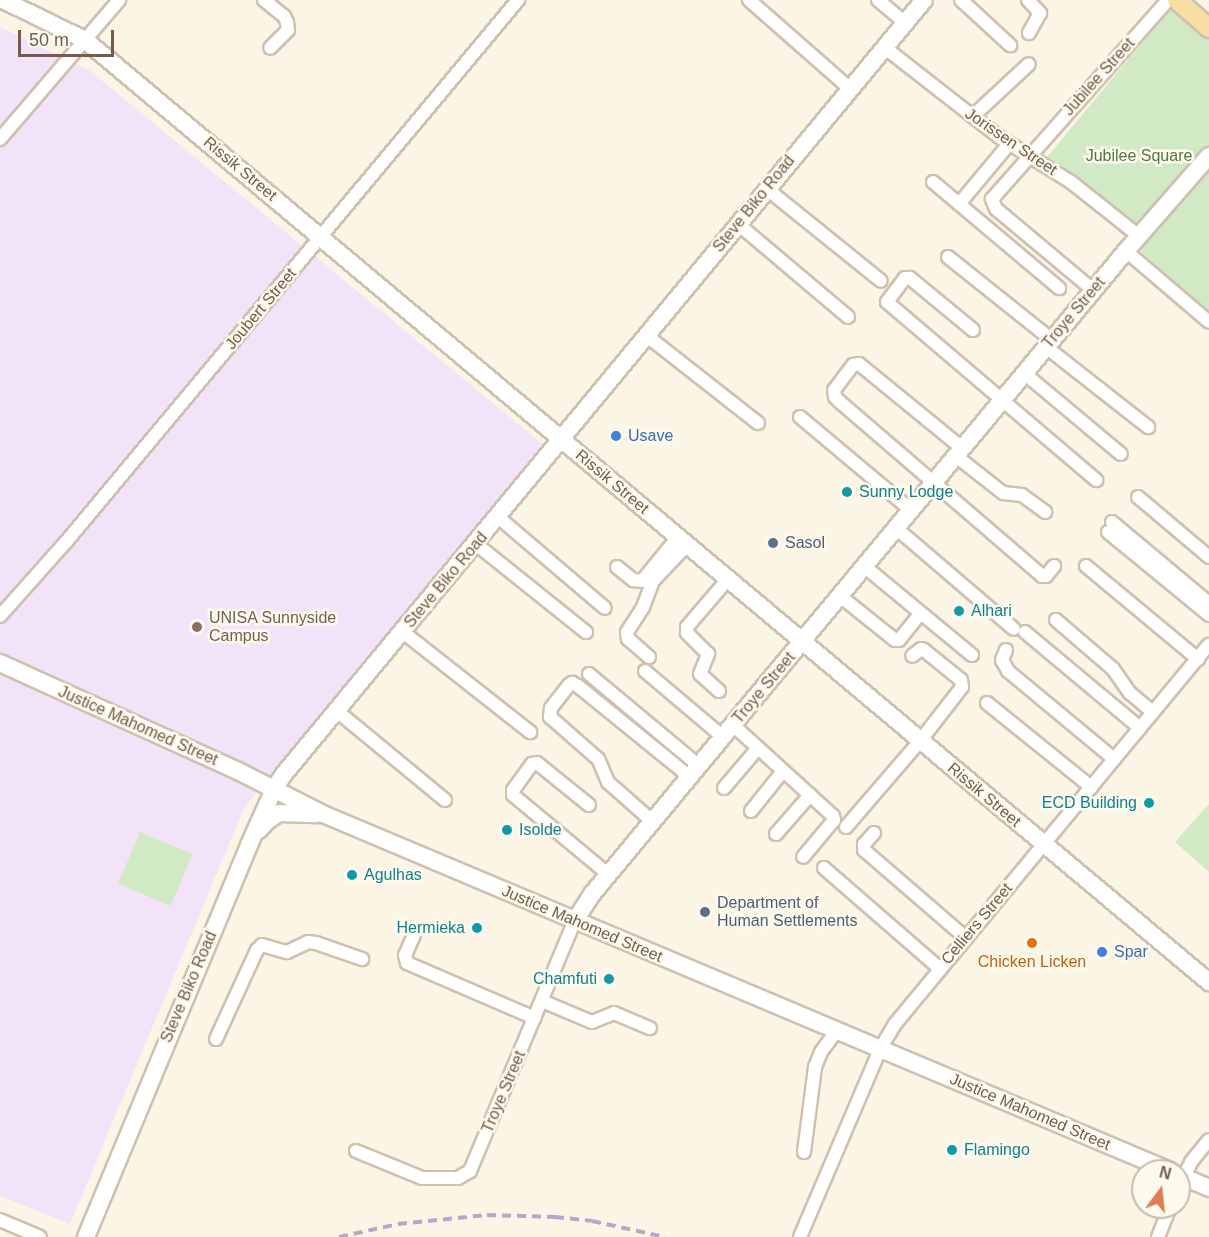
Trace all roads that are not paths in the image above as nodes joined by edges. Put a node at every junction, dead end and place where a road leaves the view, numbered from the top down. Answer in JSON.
{"nodes":[{"id":1,"x":3,"y":0,"type":"edge"},
{"id":2,"x":119,"y":0,"type":"edge"},
{"id":3,"x":264,"y":0,"type":"edge"},
{"id":4,"x":518,"y":0,"type":"edge"},
{"id":5,"x":878,"y":0,"type":"edge"},
{"id":6,"x":924,"y":0,"type":"edge"},
{"id":7,"x":961,"y":0,"type":"edge"},
{"id":8,"x":1028,"y":0,"type":"edge"},
{"id":9,"x":1168,"y":0,"type":"edge"},
{"id":10,"x":1177,"y":0,"type":"edge"},
{"id":11,"x":757,"y":3,"type":"edge"},
{"id":12,"x":905,"y":23,"type":"junction"},
{"id":13,"x":1209,"y":28,"type":"edge"},
{"id":14,"x":1029,"y":33,"type":"dead end"},
{"id":15,"x":85,"y":40,"type":"junction"},
{"id":16,"x":1010,"y":45,"type":"dead end"},
{"id":17,"x":884,"y":47,"type":"junction"},
{"id":18,"x":270,"y":48,"type":"dead end"},
{"id":19,"x":1029,"y":64,"type":"dead end"},
{"id":20,"x":849,"y":88,"type":"junction"},
{"id":21,"x":973,"y":116,"type":"junction"},
{"id":22,"x":0,"y":139,"type":"edge"},
{"id":23,"x":1009,"y":144,"type":"junction"},
{"id":24,"x":1030,"y":155,"type":"junction"},
{"id":25,"x":1209,"y":156,"type":"edge"},
{"id":26,"x":933,"y":182,"type":"dead end"},
{"id":27,"x":766,"y":189,"type":"junction"},
{"id":28,"x":959,"y":204,"type":"junction"},
{"id":29,"x":738,"y":224,"type":"junction"},
{"id":30,"x":1139,"y":236,"type":"junction"},
{"id":31,"x":321,"y":237,"type":"junction"},
{"id":32,"x":1126,"y":251,"type":"junction"},
{"id":33,"x":948,"y":257,"type":"dead end"},
{"id":34,"x":881,"y":281,"type":"dead end"},
{"id":35,"x":1059,"y":288,"type":"dead end"},
{"id":36,"x":1093,"y":290,"type":"junction"},
{"id":37,"x":848,"y":317,"type":"dead end"},
{"id":38,"x":1209,"y":322,"type":"edge"},
{"id":39,"x":973,"y":330,"type":"dead end"},
{"id":40,"x":647,"y":336,"type":"junction"},
{"id":41,"x":1049,"y":344,"type":"junction"},
{"id":42,"x":1024,"y":373,"type":"junction"},
{"id":43,"x":1001,"y":401,"type":"junction"},
{"id":44,"x":800,"y":417,"type":"dead end"},
{"id":45,"x":758,"y":423,"type":"dead end"},
{"id":46,"x":1148,"y":427,"type":"dead end"},
{"id":47,"x":812,"y":437,"type":"dead end"},
{"id":48,"x":562,"y":441,"type":"junction"},
{"id":49,"x":959,"y":452,"type":"junction"},
{"id":50,"x":1121,"y":454,"type":"dead end"},
{"id":51,"x":1096,"y":480,"type":"dead end"},
{"id":52,"x":932,"y":484,"type":"junction"},
{"id":53,"x":909,"y":512,"type":"junction"},
{"id":54,"x":1045,"y":512,"type":"dead end"},
{"id":55,"x":498,"y":517,"type":"junction"},
{"id":56,"x":896,"y":528,"type":"junction"},
{"id":57,"x":682,"y":541,"type":"junction"},
{"id":58,"x":476,"y":544,"type":"junction"},
{"id":59,"x":1209,"y":546,"type":"edge"},
{"id":60,"x":1209,"y":557,"type":"edge"},
{"id":61,"x":1054,"y":566,"type":"dead end"},
{"id":62,"x":1086,"y":566,"type":"dead end"},
{"id":63,"x":617,"y":567,"type":"dead end"},
{"id":64,"x":864,"y":567,"type":"junction"},
{"id":65,"x":728,"y":579,"type":"junction"},
{"id":66,"x":840,"y":596,"type":"junction"},
{"id":67,"x":1209,"y":603,"type":"edge"},
{"id":68,"x":605,"y":608,"type":"dead end"},
{"id":69,"x":1209,"y":615,"type":"edge"},
{"id":70,"x":0,"y":616,"type":"edge"},
{"id":71,"x":916,"y":619,"type":"dead end"},
{"id":72,"x":1056,"y":620,"type":"dead end"},
{"id":73,"x":403,"y":632,"type":"junction"},
{"id":74,"x":586,"y":632,"type":"dead end"},
{"id":75,"x":802,"y":642,"type":"junction"},
{"id":76,"x":1209,"y":645,"type":"edge"},
{"id":77,"x":1006,"y":650,"type":"dead end"},
{"id":78,"x":972,"y":655,"type":"dead end"},
{"id":79,"x":912,"y":656,"type":"dead end"},
{"id":80,"x":649,"y":657,"type":"dead end"},
{"id":81,"x":1198,"y":659,"type":"junction"},
{"id":82,"x":0,"y":663,"type":"edge"},
{"id":83,"x":645,"y":671,"type":"dead end"},
{"id":84,"x":589,"y":674,"type":"dead end"},
{"id":85,"x":719,"y":691,"type":"dead end"},
{"id":86,"x":987,"y":703,"type":"dead end"},
{"id":87,"x":337,"y":711,"type":"junction"},
{"id":88,"x":1154,"y":712,"type":"junction"},
{"id":89,"x":1140,"y":728,"type":"junction"},
{"id":90,"x":728,"y":731,"type":"junction"},
{"id":91,"x":530,"y":732,"type":"dead end"},
{"id":92,"x":920,"y":741,"type":"junction"},
{"id":93,"x":758,"y":748,"type":"junction"},
{"id":94,"x":1114,"y":759,"type":"junction"},
{"id":95,"x":694,"y":771,"type":"junction"},
{"id":96,"x":783,"y":771,"type":"junction"},
{"id":97,"x":1091,"y":787,"type":"junction"},
{"id":98,"x":724,"y":788,"type":"dead end"},
{"id":99,"x":274,"y":789,"type":"junction"},
{"id":100,"x":810,"y":795,"type":"junction"},
{"id":101,"x":445,"y":800,"type":"dead end"},
{"id":102,"x":589,"y":805,"type":"dead end"},
{"id":103,"x":751,"y":811,"type":"dead end"},
{"id":104,"x":323,"y":814,"type":"junction"},
{"id":105,"x":652,"y":822,"type":"junction"},
{"id":106,"x":846,"y":827,"type":"dead end"},
{"id":107,"x":874,"y":833,"type":"dead end"},
{"id":108,"x":776,"y":834,"type":"dead end"},
{"id":109,"x":249,"y":845,"type":"junction"},
{"id":110,"x":1043,"y":845,"type":"junction"},
{"id":111,"x":803,"y":857,"type":"dead end"},
{"id":112,"x":824,"y":868,"type":"dead end"},
{"id":113,"x":609,"y":874,"type":"junction"},
{"id":114,"x":574,"y":922,"type":"junction"},
{"id":115,"x":414,"y":935,"type":"dead end"},
{"id":116,"x":966,"y":938,"type":"junction"},
{"id":117,"x":362,"y":959,"type":"dead end"},
{"id":118,"x":940,"y":969,"type":"junction"},
{"id":119,"x":1209,"y":982,"type":"edge"},
{"id":120,"x":542,"y":1001,"type":"junction"},
{"id":121,"x":535,"y":1018,"type":"junction"},
{"id":122,"x":650,"y":1028,"type":"dead end"},
{"id":123,"x":837,"y":1030,"type":"junction"},
{"id":124,"x":216,"y":1039,"type":"dead end"},
{"id":125,"x":880,"y":1049,"type":"junction"},
{"id":126,"x":1209,"y":1140,"type":"edge"},
{"id":127,"x":356,"y":1151,"type":"dead end"},
{"id":128,"x":804,"y":1152,"type":"dead end"},
{"id":129,"x":1136,"y":1159,"type":"edge"},
{"id":130,"x":1191,"y":1161,"type":"edge"},
{"id":131,"x":1191,"y":1182,"type":"edge"},
{"id":132,"x":1209,"y":1188,"type":"edge"},
{"id":133,"x":1165,"y":1219,"type":"edge"},
{"id":134,"x":0,"y":1220,"type":"edge"},
{"id":135,"x":86,"y":1235,"type":"edge"},
{"id":136,"x":40,"y":1237,"type":"edge"},
{"id":137,"x":800,"y":1237,"type":"edge"},
{"id":138,"x":1158,"y":1237,"type":"edge"}],
"edges":[{"from":1,"to":15,"type":"main road","name":"Rissik Street"},
{"from":2,"to":15,"type":"street"},
{"from":3,"to":18,"type":"street"},
{"from":4,"to":31,"type":"street","name":"Joubert Street"},
{"from":5,"to":12,"type":"street"},
{"from":6,"to":12,"type":"main road","name":"Steve Biko Road"},
{"from":7,"to":16,"type":"street"},
{"from":8,"to":14,"type":"street"},
{"from":9,"to":24,"type":"street","name":"Jubilee Street"},
{"from":10,"to":13,"type":"main road"},
{"from":11,"to":20,"type":"street"},
{"from":12,"to":17,"type":"main road","name":"Steve Biko Road"},
{"from":15,"to":22,"type":"street"},
{"from":15,"to":31,"type":"main road","name":"Rissik Street"},
{"from":17,"to":20,"type":"main road","name":"Steve Biko Road"},
{"from":17,"to":21,"type":"street","name":"Jorissen Street"},
{"from":19,"to":21,"type":"street"},
{"from":20,"to":27,"type":"main road","name":"Steve Biko Road"},
{"from":21,"to":23,"type":"street","name":"Jorissen Street"},
{"from":23,"to":24,"type":"street","name":"Jorissen Street"},
{"from":23,"to":28,"type":"street"},
{"from":24,"to":30,"type":"street","name":"Jorissen Street"},
{"from":24,"to":36,"type":"street","name":"Jubilee Street"},
{"from":25,"to":30,"type":"main road","name":"Troye Street"},
{"from":26,"to":28,"type":"street"},
{"from":27,"to":29,"type":"main road","name":"Steve Biko Road"},
{"from":27,"to":34,"type":"street"},
{"from":28,"to":35,"type":"street"},
{"from":29,"to":37,"type":"street"},
{"from":29,"to":40,"type":"main road","name":"Steve Biko Road"},
{"from":30,"to":32,"type":"main road","name":"Troye Street"},
{"from":31,"to":48,"type":"main road","name":"Rissik Street"},
{"from":31,"to":70,"type":"street","name":"Joubert Street"},
{"from":32,"to":36,"type":"main road","name":"Troye Street"},
{"from":32,"to":38,"type":"street"},
{"from":33,"to":41,"type":"street"},
{"from":36,"to":41,"type":"main road","name":"Troye Street"},
{"from":39,"to":43,"type":"street"},
{"from":40,"to":45,"type":"street"},
{"from":40,"to":48,"type":"main road","name":"Steve Biko Road"},
{"from":41,"to":42,"type":"main road","name":"Troye Street"},
{"from":41,"to":46,"type":"street"},
{"from":42,"to":43,"type":"main road","name":"Troye Street"},
{"from":42,"to":50,"type":"street"},
{"from":43,"to":49,"type":"main road","name":"Troye Street"},
{"from":43,"to":51,"type":"street"},
{"from":44,"to":53,"type":"street"},
{"from":47,"to":53,"type":"street"},
{"from":48,"to":55,"type":"main road","name":"Steve Biko Road"},
{"from":48,"to":57,"type":"main road","name":"Rissik Street"},
{"from":49,"to":52,"type":"main road","name":"Troye Street"},
{"from":49,"to":52,"type":"street"},
{"from":49,"to":54,"type":"street"},
{"from":52,"to":53,"type":"main road","name":"Troye Street"},
{"from":52,"to":61,"type":"street"},
{"from":53,"to":56,"type":"main road","name":"Troye Street"},
{"from":55,"to":58,"type":"main road","name":"Steve Biko Road"},
{"from":55,"to":68,"type":"street"},
{"from":56,"to":64,"type":"main road","name":"Troye Street"},
{"from":56,"to":89,"type":"street"},
{"from":57,"to":63,"type":"street"},
{"from":57,"to":65,"type":"main road","name":"Rissik Street"},
{"from":57,"to":80,"type":"street"},
{"from":58,"to":73,"type":"main road","name":"Steve Biko Road"},
{"from":58,"to":74,"type":"street"},
{"from":59,"to":60,"type":"street"},
{"from":62,"to":81,"type":"street"},
{"from":64,"to":66,"type":"main road","name":"Troye Street"},
{"from":64,"to":78,"type":"street"},
{"from":65,"to":75,"type":"main road","name":"Rissik Street"},
{"from":65,"to":85,"type":"street"},
{"from":66,"to":71,"type":"street"},
{"from":66,"to":75,"type":"main road","name":"Troye Street"},
{"from":67,"to":69,"type":"street"},
{"from":72,"to":88,"type":"street"},
{"from":73,"to":87,"type":"main road","name":"Steve Biko Road"},
{"from":73,"to":91,"type":"street"},
{"from":75,"to":90,"type":"main road","name":"Troye Street"},
{"from":75,"to":92,"type":"main road","name":"Rissik Street"},
{"from":76,"to":81,"type":"street","name":"Celliers Street"},
{"from":77,"to":94,"type":"street"},
{"from":79,"to":92,"type":"street"},
{"from":81,"to":88,"type":"street","name":"Celliers Street"},
{"from":82,"to":99,"type":"main road","name":"Justice Mahomed Street"},
{"from":83,"to":90,"type":"street"},
{"from":84,"to":95,"type":"street"},
{"from":86,"to":97,"type":"street"},
{"from":87,"to":99,"type":"main road","name":"Steve Biko Road"},
{"from":87,"to":101,"type":"street"},
{"from":88,"to":89,"type":"street","name":"Celliers Street"},
{"from":89,"to":94,"type":"street","name":"Celliers Street"},
{"from":90,"to":93,"type":"street"},
{"from":90,"to":95,"type":"main road","name":"Troye Street"},
{"from":92,"to":106,"type":"street"},
{"from":92,"to":110,"type":"main road","name":"Rissik Street"},
{"from":93,"to":96,"type":"street"},
{"from":93,"to":98,"type":"street"},
{"from":94,"to":97,"type":"street","name":"Celliers Street"},
{"from":95,"to":105,"type":"main road","name":"Troye Street"},
{"from":95,"to":105,"type":"street"},
{"from":96,"to":100,"type":"street"},
{"from":96,"to":103,"type":"street"},
{"from":97,"to":110,"type":"street","name":"Celliers Street"},
{"from":99,"to":104,"type":"main road","name":"Justice Mahomed Street"},
{"from":99,"to":109,"type":"main road","name":"Steve Biko Road"},
{"from":100,"to":108,"type":"street"},
{"from":100,"to":111,"type":"street"},
{"from":102,"to":113,"type":"street"},
{"from":104,"to":109,"type":"main road"},
{"from":104,"to":114,"type":"main road","name":"Justice Mahomed Street"},
{"from":105,"to":113,"type":"main road","name":"Troye Street"},
{"from":107,"to":116,"type":"street"},
{"from":109,"to":135,"type":"main road","name":"Steve Biko Road"},
{"from":110,"to":116,"type":"street","name":"Celliers Street"},
{"from":110,"to":119,"type":"main road","name":"Rissik Street"},
{"from":112,"to":118,"type":"street"},
{"from":113,"to":114,"type":"main road","name":"Troye Street"},
{"from":114,"to":120,"type":"street","name":"Troye Street"},
{"from":114,"to":123,"type":"main road","name":"Justice Mahomed Street"},
{"from":115,"to":121,"type":"street"},
{"from":116,"to":118,"type":"street","name":"Celliers Street"},
{"from":117,"to":124,"type":"street"},
{"from":118,"to":125,"type":"street","name":"Celliers Street"},
{"from":120,"to":121,"type":"street","name":"Troye Street"},
{"from":120,"to":122,"type":"street"},
{"from":121,"to":127,"type":"street","name":"Troye Street"},
{"from":123,"to":125,"type":"main road","name":"Justice Mahomed Street"},
{"from":123,"to":128,"type":"street"},
{"from":125,"to":129,"type":"main road","name":"Justice Mahomed Street"},
{"from":125,"to":137,"type":"street","name":"Celliers Street"},
{"from":126,"to":130,"type":"street"},
{"from":131,"to":132,"type":"main road","name":"Justice Mahomed Street"},
{"from":133,"to":138,"type":"street"},
{"from":134,"to":136,"type":"street"}]}
